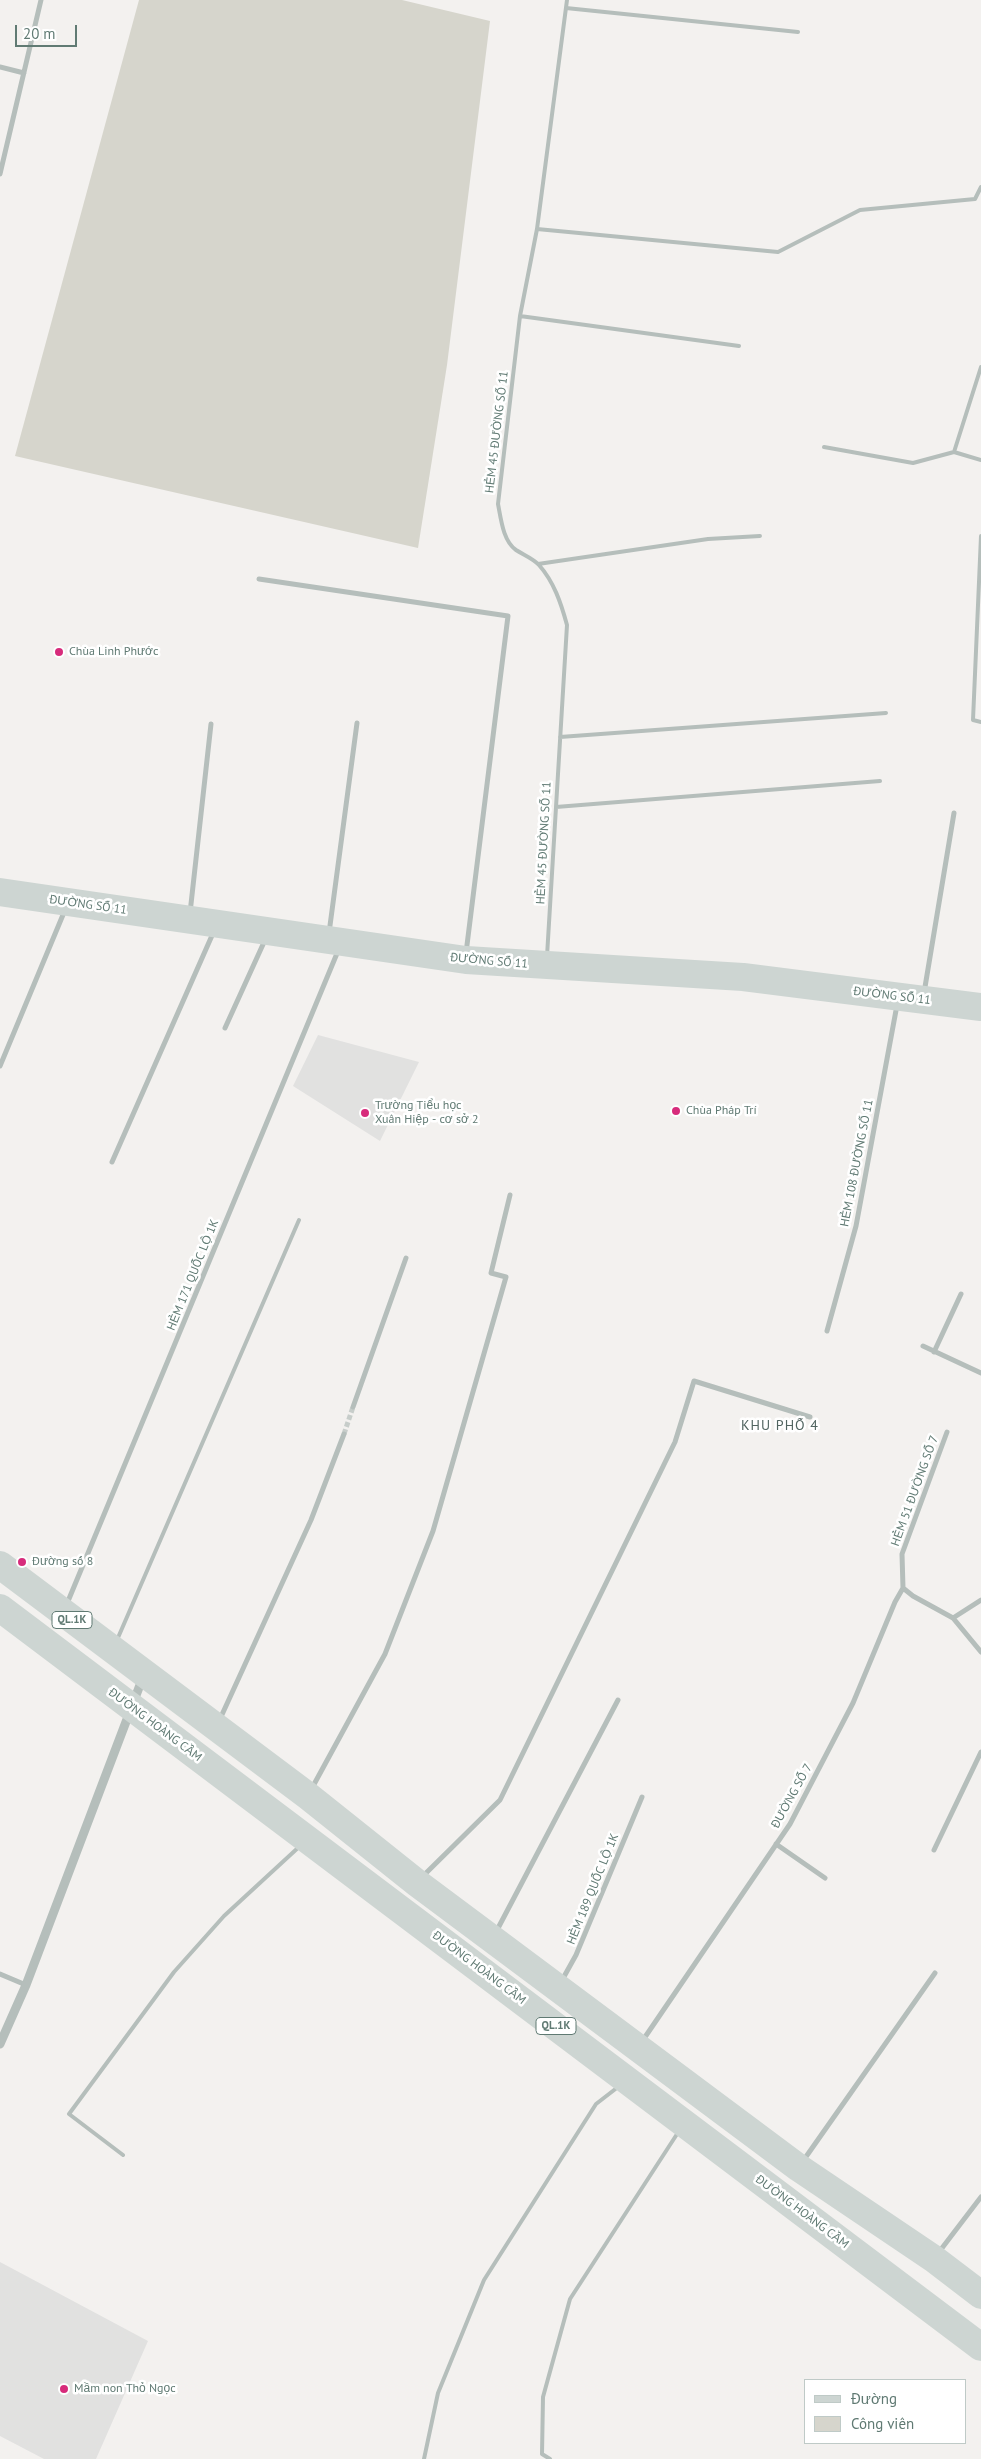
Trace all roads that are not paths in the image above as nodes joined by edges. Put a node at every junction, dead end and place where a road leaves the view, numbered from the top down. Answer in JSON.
{"nodes":[{"id":1,"x":41,"y":0,"type":"edge"},
{"id":2,"x":567,"y":0,"type":"edge"},
{"id":3,"x":566,"y":8,"type":"junction"},
{"id":4,"x":798,"y":32,"type":"dead end"},
{"id":5,"x":0,"y":67,"type":"edge"},
{"id":6,"x":24,"y":73,"type":"junction"},
{"id":7,"x":0,"y":174,"type":"edge"},
{"id":8,"x":981,"y":187,"type":"edge"},
{"id":9,"x":537,"y":229,"type":"junction"},
{"id":10,"x":520,"y":316,"type":"junction"},
{"id":11,"x":739,"y":346,"type":"dead end"},
{"id":12,"x":981,"y":368,"type":"edge"},
{"id":13,"x":824,"y":447,"type":"dead end"},
{"id":14,"x":954,"y":452,"type":"junction"},
{"id":15,"x":981,"y":460,"type":"edge"},
{"id":16,"x":760,"y":536,"type":"dead end"},
{"id":17,"x":981,"y":536,"type":"edge"},
{"id":18,"x":538,"y":564,"type":"junction"},
{"id":19,"x":259,"y":579,"type":"dead end"},
{"id":20,"x":979,"y":638,"type":"edge"},
{"id":21,"x":886,"y":713,"type":"dead end"},
{"id":22,"x":981,"y":722,"type":"edge"},
{"id":23,"x":357,"y":723,"type":"dead end"},
{"id":24,"x":211,"y":724,"type":"dead end"},
{"id":25,"x":560,"y":737,"type":"junction"},
{"id":26,"x":880,"y":781,"type":"dead end"},
{"id":27,"x":556,"y":806,"type":"junction"},
{"id":28,"x":954,"y":813,"type":"dead end"},
{"id":29,"x":0,"y":892,"type":"edge"},
{"id":30,"x":68,"y":903,"type":"junction"},
{"id":31,"x":190,"y":918,"type":"junction"},
{"id":32,"x":218,"y":923,"type":"junction"},
{"id":33,"x":268,"y":932,"type":"junction"},
{"id":34,"x":334,"y":942,"type":"junction"},
{"id":35,"x":466,"y":960,"type":"junction"},
{"id":36,"x":547,"y":965,"type":"junction"},
{"id":37,"x":911,"y":998,"type":"junction"},
{"id":38,"x":981,"y":1007,"type":"edge"},
{"id":39,"x":225,"y":1028,"type":"dead end"},
{"id":40,"x":0,"y":1066,"type":"edge"},
{"id":41,"x":112,"y":1162,"type":"dead end"},
{"id":42,"x":510,"y":1195,"type":"dead end"},
{"id":43,"x":299,"y":1220,"type":"dead end"},
{"id":44,"x":406,"y":1258,"type":"dead end"},
{"id":45,"x":961,"y":1294,"type":"dead end"},
{"id":46,"x":827,"y":1331,"type":"dead end"},
{"id":47,"x":923,"y":1346,"type":"dead end"},
{"id":48,"x":934,"y":1352,"type":"junction"},
{"id":49,"x":981,"y":1373,"type":"edge"},
{"id":50,"x":353,"y":1407,"type":"tunnel mouth"},
{"id":51,"x":810,"y":1417,"type":"dead end"},
{"id":52,"x":947,"y":1432,"type":"dead end"},
{"id":53,"x":344,"y":1434,"type":"tunnel mouth"},
{"id":54,"x":0,"y":1565,"type":"edge"},
{"id":55,"x":903,"y":1588,"type":"junction"},
{"id":56,"x":981,"y":1600,"type":"edge"},
{"id":57,"x":0,"y":1608,"type":"edge"},
{"id":58,"x":63,"y":1614,"type":"junction"},
{"id":59,"x":953,"y":1618,"type":"junction"},
{"id":60,"x":113,"y":1649,"type":"junction"},
{"id":61,"x":981,"y":1652,"type":"edge"},
{"id":62,"x":144,"y":1675,"type":"junction"},
{"id":63,"x":618,"y":1700,"type":"dead end"},
{"id":64,"x":131,"y":1706,"type":"junction"},
{"id":65,"x":217,"y":1726,"type":"junction"},
{"id":66,"x":981,"y":1752,"type":"edge"},
{"id":67,"x":308,"y":1796,"type":"junction"},
{"id":68,"x":642,"y":1797,"type":"dead end"},
{"id":69,"x":307,"y":1840,"type":"junction"},
{"id":70,"x":776,"y":1844,"type":"junction"},
{"id":71,"x":934,"y":1850,"type":"dead end"},
{"id":72,"x":825,"y":1878,"type":"dead end"},
{"id":73,"x":417,"y":1883,"type":"junction"},
{"id":74,"x":493,"y":1939,"type":"junction"},
{"id":75,"x":936,"y":1973,"type":"dead end"},
{"id":76,"x":0,"y":1974,"type":"edge"},
{"id":77,"x":26,"y":1985,"type":"junction"},
{"id":78,"x":558,"y":1988,"type":"junction"},
{"id":79,"x":0,"y":2044,"type":"edge"},
{"id":80,"x":638,"y":2048,"type":"junction"},
{"id":81,"x":627,"y":2079,"type":"junction"},
{"id":82,"x":685,"y":2123,"type":"junction"},
{"id":83,"x":123,"y":2155,"type":"dead end"},
{"id":84,"x":799,"y":2168,"type":"junction"},
{"id":85,"x":981,"y":2197,"type":"edge"},
{"id":86,"x":934,"y":2259,"type":"junction"},
{"id":87,"x":981,"y":2295,"type":"edge"},
{"id":88,"x":981,"y":2347,"type":"edge"},
{"id":89,"x":424,"y":2459,"type":"edge"},
{"id":90,"x":550,"y":2459,"type":"edge"}],
"edges":[{"from":1,"to":6,"type":"street"},
{"from":2,"to":3,"type":"lane","name":"HẺM 45 ĐƯỜNG SỐ 11"},
{"from":3,"to":4,"type":"lane"},
{"from":3,"to":9,"type":"lane","name":"HẺM 45 ĐƯỜNG SỐ 11"},
{"from":5,"to":6,"type":"street"},
{"from":6,"to":7,"type":"street"},
{"from":8,"to":9,"type":"lane"},
{"from":9,"to":10,"type":"lane","name":"HẺM 45 ĐƯỜNG SỐ 11"},
{"from":10,"to":11,"type":"lane"},
{"from":10,"to":18,"type":"lane","name":"HẺM 45 ĐƯỜNG SỐ 11"},
{"from":12,"to":14,"type":"lane"},
{"from":13,"to":14,"type":"lane"},
{"from":14,"to":15,"type":"lane"},
{"from":16,"to":18,"type":"lane"},
{"from":17,"to":20,"type":"lane"},
{"from":18,"to":25,"type":"lane","name":"HẺM 45 ĐƯỜNG SỐ 11"},
{"from":19,"to":35,"type":"street"},
{"from":20,"to":22,"type":"lane"},
{"from":21,"to":25,"type":"lane"},
{"from":23,"to":34,"type":"street","name":"HẺM 171 QUỐC LỘ 1K"},
{"from":24,"to":31,"type":"street"},
{"from":25,"to":27,"type":"lane","name":"HẺM 45 ĐƯỜNG SỐ 11"},
{"from":26,"to":27,"type":"lane"},
{"from":27,"to":36,"type":"lane","name":"HẺM 45 ĐƯỜNG SỐ 11"},
{"from":28,"to":37,"type":"street","name":"HẺM 108 ĐƯỜNG SỐ 11"},
{"from":29,"to":30,"type":"main road","name":"ĐƯỜNG SỐ 11"},
{"from":30,"to":31,"type":"main road","name":"ĐƯỜNG SỐ 11"},
{"from":30,"to":40,"type":"street"},
{"from":31,"to":32,"type":"main road","name":"ĐƯỜNG SỐ 11"},
{"from":32,"to":33,"type":"main road","name":"ĐƯỜNG SỐ 11"},
{"from":32,"to":41,"type":"street"},
{"from":33,"to":34,"type":"main road","name":"ĐƯỜNG SỐ 11"},
{"from":33,"to":39,"type":"street"},
{"from":34,"to":35,"type":"main road","name":"ĐƯỜNG SỐ 11"},
{"from":34,"to":58,"type":"street","name":"HẺM 171 QUỐC LỘ 1K"},
{"from":35,"to":36,"type":"main road","name":"ĐƯỜNG SỐ 11"},
{"from":36,"to":37,"type":"main road","name":"ĐƯỜNG SỐ 11"},
{"from":37,"to":38,"type":"main road","name":"ĐƯỜNG SỐ 11"},
{"from":37,"to":46,"type":"street","name":"HẺM 108 ĐƯỜNG SỐ 11"},
{"from":42,"to":67,"type":"street"},
{"from":43,"to":60,"type":"lane"},
{"from":44,"to":50,"type":"street"},
{"from":45,"to":48,"type":"street"},
{"from":47,"to":48,"type":"street"},
{"from":48,"to":49,"type":"street"},
{"from":51,"to":73,"type":"street"},
{"from":52,"to":55,"type":"street","name":"HẺM 51 ĐƯỜNG SỐ 7"},
{"from":53,"to":65,"type":"street"},
{"from":54,"to":58,"type":"main road","number":"QL.1K"},
{"from":55,"to":59,"type":"street"},
{"from":55,"to":70,"type":"street","name":"ĐƯỜNG SỐ 7"},
{"from":56,"to":59,"type":"street"},
{"from":57,"to":64,"type":"main road","name":"ĐƯỜNG HOÀNG CẦM","number":"QL.1K"},
{"from":58,"to":60,"type":"main road","number":"QL.1K"},
{"from":59,"to":61,"type":"street"},
{"from":60,"to":62,"type":"main road","number":"QL.1K"},
{"from":62,"to":64,"type":"street"},
{"from":62,"to":65,"type":"main road","number":"QL.1K"},
{"from":63,"to":74,"type":"street"},
{"from":64,"to":69,"type":"main road","name":"ĐƯỜNG HOÀNG CẦM","number":"QL.1K"},
{"from":64,"to":77,"type":"street"},
{"from":65,"to":67,"type":"main road","number":"QL.1K"},
{"from":66,"to":71,"type":"street"},
{"from":67,"to":73,"type":"main road","number":"QL.1K"},
{"from":68,"to":78,"type":"street","name":"HẺM 189 QUỐC LỘ 1K"},
{"from":69,"to":81,"type":"main road","name":"ĐƯỜNG HOÀNG CẦM","number":"QL.1K"},
{"from":69,"to":83,"type":"lane"},
{"from":70,"to":72,"type":"street"},
{"from":70,"to":80,"type":"street","name":"ĐƯỜNG SỐ 7"},
{"from":73,"to":74,"type":"main road","number":"QL.1K"},
{"from":74,"to":78,"type":"main road","number":"QL.1K"},
{"from":75,"to":84,"type":"street"},
{"from":76,"to":77,"type":"street"},
{"from":77,"to":79,"type":"street"},
{"from":78,"to":80,"type":"main road","number":"QL.1K"},
{"from":80,"to":84,"type":"main road","number":"QL.1K"},
{"from":81,"to":82,"type":"main road","name":"ĐƯỜNG HOÀNG CẦM","number":"QL.1K"},
{"from":81,"to":89,"type":"lane"},
{"from":82,"to":88,"type":"main road","name":"ĐƯỜNG HOÀNG CẦM","number":"QL.1K"},
{"from":82,"to":90,"type":"lane"},
{"from":84,"to":86,"type":"main road","number":"QL.1K"},
{"from":85,"to":86,"type":"street"},
{"from":86,"to":87,"type":"main road","number":"QL.1K"}]}
